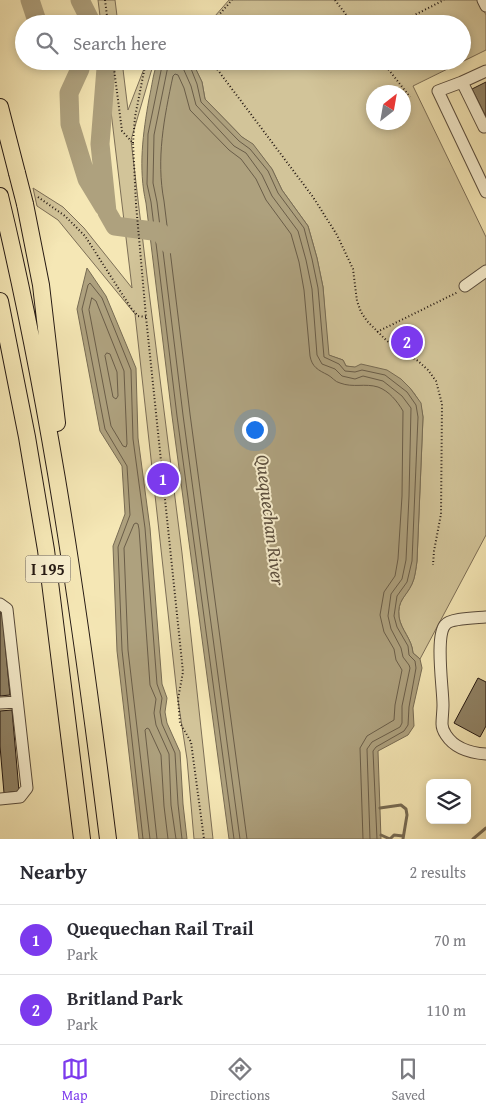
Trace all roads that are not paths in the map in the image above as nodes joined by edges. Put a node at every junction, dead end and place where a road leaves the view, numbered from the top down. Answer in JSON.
{"nodes":[{"id":1,"x":483,"y":0,"type":"edge"},
{"id":2,"x":486,"y":6,"type":"edge"},
{"id":3,"x":486,"y":71,"type":"edge"},
{"id":4,"x":462,"y":82,"type":"junction"},
{"id":5,"x":0,"y":107,"type":"edge"},
{"id":6,"x":486,"y":126,"type":"edge"},
{"id":7,"x":486,"y":192,"type":"edge"},
{"id":8,"x":0,"y":197,"type":"edge"},
{"id":9,"x":486,"y":271,"type":"edge"},
{"id":10,"x":465,"y":286,"type":"road end"},
{"id":11,"x":0,"y":301,"type":"edge"},
{"id":12,"x":63,"y":515,"type":"junction"},
{"id":13,"x":0,"y":604,"type":"edge"},
{"id":14,"x":486,"y":617,"type":"edge"},
{"id":15,"x":17,"y":702,"type":"junction"},
{"id":16,"x":0,"y":703,"type":"edge"},
{"id":17,"x":486,"y":754,"type":"edge"},
{"id":18,"x":0,"y":798,"type":"edge"},
{"id":19,"x":82,"y":839,"type":"edge"},
{"id":20,"x":108,"y":839,"type":"edge"}],
"edges":[{"from":1,"to":2,"type":"lane"},
{"from":3,"to":4,"type":"lane"},
{"from":4,"to":6,"type":"lane"},
{"from":4,"to":7,"type":"lane"},
{"from":5,"to":12,"type":"highway","bridge":true},
{"from":8,"to":12,"type":"highway","number":"I 195"},
{"from":9,"to":10,"type":"lane"},
{"from":11,"to":19,"type":"highway","number":"I 195"},
{"from":12,"to":20,"type":"highway","number":"I 195"},
{"from":13,"to":15,"type":"lane"},
{"from":14,"to":17,"type":"lane"},
{"from":15,"to":16,"type":"lane"},
{"from":15,"to":18,"type":"lane"}]}
